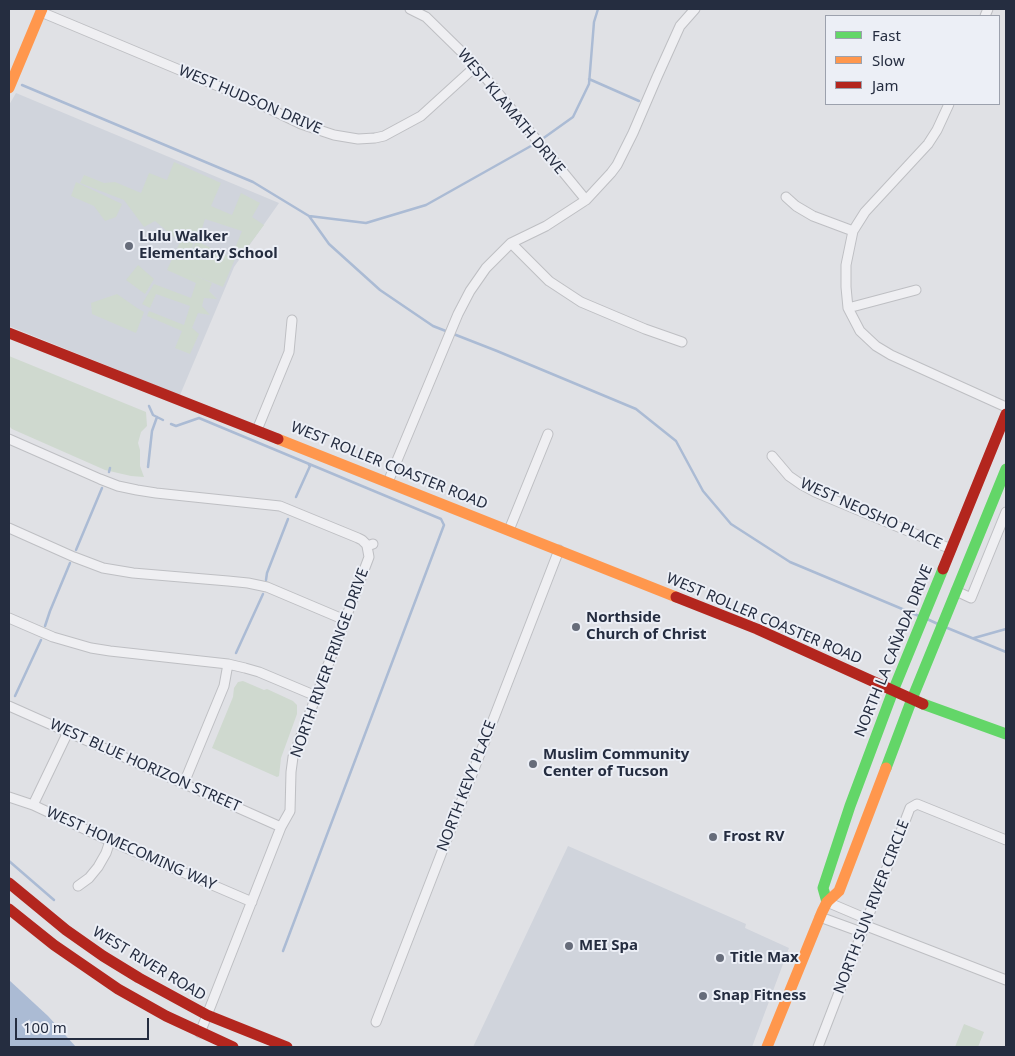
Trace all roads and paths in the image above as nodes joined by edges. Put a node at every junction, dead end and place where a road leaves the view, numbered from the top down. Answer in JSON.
{"nodes":[{"id":1,"x":410,"y":9,"type":"edge"},
{"id":2,"x":695,"y":9,"type":"edge"},
{"id":3,"x":41,"y":11,"type":"edge"},
{"id":4,"x":429,"y":13,"type":"edge"},
{"id":5,"x":476,"y":66,"type":"junction"},
{"id":6,"x":9,"y":88,"type":"edge"},
{"id":7,"x":949,"y":105,"type":"edge"},
{"id":8,"x":786,"y":196,"type":"dead end"},
{"id":9,"x":586,"y":200,"type":"junction"},
{"id":10,"x":853,"y":231,"type":"junction"},
{"id":11,"x":512,"y":243,"type":"junction"},
{"id":12,"x":916,"y":290,"type":"dead end"},
{"id":13,"x":848,"y":308,"type":"junction"},
{"id":14,"x":292,"y":320,"type":"dead end"},
{"id":15,"x":9,"y":333,"type":"edge"},
{"id":16,"x":682,"y":342,"type":"dead end"},
{"id":17,"x":1006,"y":407,"type":"edge"},
{"id":18,"x":1006,"y":414,"type":"edge"},
{"id":19,"x":257,"y":430,"type":"junction"},
{"id":20,"x":548,"y":434,"type":"dead end"},
{"id":21,"x":9,"y":439,"type":"edge"},
{"id":22,"x":772,"y":456,"type":"dead end"},
{"id":23,"x":1006,"y":469,"type":"edge"},
{"id":24,"x":388,"y":482,"type":"junction"},
{"id":25,"x":1006,"y":512,"type":"edge"},
{"id":26,"x":9,"y":528,"type":"edge"},
{"id":27,"x":509,"y":530,"type":"junction"},
{"id":28,"x":951,"y":549,"type":"junction"},
{"id":29,"x":559,"y":550,"type":"junction"},
{"id":30,"x":956,"y":591,"type":"junction"},
{"id":31,"x":9,"y":618,"type":"edge"},
{"id":32,"x":345,"y":620,"type":"junction"},
{"id":33,"x":228,"y":664,"type":"junction"},
{"id":34,"x":893,"y":691,"type":"junction"},
{"id":35,"x":316,"y":696,"type":"junction"},
{"id":36,"x":912,"y":699,"type":"junction"},
{"id":37,"x":9,"y":706,"type":"edge"},
{"id":38,"x":68,"y":732,"type":"junction"},
{"id":39,"x":1006,"y":734,"type":"edge"},
{"id":40,"x":184,"y":783,"type":"junction"},
{"id":41,"x":9,"y":797,"type":"edge"},
{"id":42,"x":33,"y":805,"type":"junction"},
{"id":43,"x":281,"y":827,"type":"junction"},
{"id":44,"x":1006,"y":840,"type":"edge"},
{"id":45,"x":110,"y":841,"type":"junction"},
{"id":46,"x":9,"y":883,"type":"edge"},
{"id":47,"x":78,"y":886,"type":"dead end"},
{"id":48,"x":252,"y":902,"type":"junction"},
{"id":49,"x":827,"y":902,"type":"junction"},
{"id":50,"x":9,"y":909,"type":"edge"},
{"id":51,"x":820,"y":917,"type":"junction"},
{"id":52,"x":864,"y":926,"type":"junction"},
{"id":53,"x":1006,"y":980,"type":"edge"},
{"id":54,"x":208,"y":1015,"type":"junction"},
{"id":55,"x":376,"y":1022,"type":"dead end"},
{"id":56,"x":200,"y":1033,"type":"junction"},
{"id":57,"x":233,"y":1047,"type":"edge"},
{"id":58,"x":287,"y":1047,"type":"edge"},
{"id":59,"x":767,"y":1047,"type":"edge"},
{"id":60,"x":818,"y":1047,"type":"edge"}],
"edges":[{"from":1,"to":4,"type":"street","name":"WEST KLAMATH DRIVE"},
{"from":2,"to":9,"type":"street"},
{"from":3,"to":5,"type":"street","name":"WEST HUDSON DRIVE"},
{"from":3,"to":6,"type":"main road"},
{"from":4,"to":5,"type":"street","name":"WEST KLAMATH DRIVE"},
{"from":5,"to":9,"type":"street","name":"WEST KLAMATH DRIVE"},
{"from":7,"to":10,"type":"street"},
{"from":8,"to":10,"type":"street"},
{"from":9,"to":11,"type":"street"},
{"from":10,"to":13,"type":"street"},
{"from":11,"to":16,"type":"street"},
{"from":11,"to":24,"type":"street"},
{"from":12,"to":13,"type":"street"},
{"from":13,"to":17,"type":"street"},
{"from":14,"to":19,"type":"street"},
{"from":15,"to":19,"type":"main road","name":"WEST ROLLER COASTER ROAD"},
{"from":18,"to":28,"type":"main road","name":"NORTH LA CAÑADA DRIVE"},
{"from":19,"to":24,"type":"main road","name":"WEST ROLLER COASTER ROAD"},
{"from":20,"to":27,"type":"street"},
{"from":21,"to":32,"type":"street","name":"NORTH RIVER FRINGE DRIVE"},
{"from":22,"to":28,"type":"street","name":"WEST NEOSHO PLACE"},
{"from":23,"to":30,"type":"main road","name":"NORTH LA CAÑADA DRIVE"},
{"from":24,"to":27,"type":"main road","name":"WEST ROLLER COASTER ROAD"},
{"from":25,"to":30,"type":"street"},
{"from":26,"to":32,"type":"street"},
{"from":27,"to":29,"type":"main road","name":"WEST ROLLER COASTER ROAD"},
{"from":28,"to":34,"type":"main road","name":"NORTH LA CAÑADA DRIVE"},
{"from":29,"to":34,"type":"main road","name":"WEST ROLLER COASTER ROAD"},
{"from":29,"to":55,"type":"street","name":"NORTH KEVY PLACE"},
{"from":30,"to":36,"type":"main road","name":"NORTH LA CAÑADA DRIVE"},
{"from":31,"to":33,"type":"street"},
{"from":32,"to":35,"type":"street","name":"NORTH RIVER FRINGE DRIVE"},
{"from":33,"to":35,"type":"street"},
{"from":33,"to":40,"type":"street"},
{"from":34,"to":36,"type":"main road","name":"WEST ROLLER COASTER ROAD"},
{"from":34,"to":49,"type":"main road","name":"NORTH LA CAÑADA DRIVE"},
{"from":35,"to":43,"type":"street","name":"NORTH RIVER FRINGE DRIVE"},
{"from":36,"to":39,"type":"main road","name":"WEST ROLLER COASTER ROAD"},
{"from":36,"to":49,"type":"main road","name":"NORTH LA CAÑADA DRIVE"},
{"from":37,"to":38,"type":"street","name":"WEST BLUE HORIZON STREET"},
{"from":38,"to":40,"type":"street","name":"WEST BLUE HORIZON STREET"},
{"from":38,"to":42,"type":"street"},
{"from":40,"to":43,"type":"street","name":"WEST BLUE HORIZON STREET"},
{"from":41,"to":42,"type":"street","name":"WEST HOMECOMING WAY"},
{"from":42,"to":45,"type":"street","name":"WEST HOMECOMING WAY"},
{"from":43,"to":48,"type":"street","name":"NORTH RIVER FRINGE DRIVE"},
{"from":44,"to":52,"type":"street","name":"NORTH SUN RIVER CIRCLE"},
{"from":45,"to":47,"type":"street"},
{"from":45,"to":48,"type":"street","name":"WEST HOMECOMING WAY"},
{"from":46,"to":54,"type":"main road","name":"WEST RIVER ROAD"},
{"from":48,"to":54,"type":"street","name":"NORTH RIVER FRINGE DRIVE"},
{"from":49,"to":51,"type":"main road","name":"NORTH LA CAÑADA DRIVE"},
{"from":49,"to":52,"type":"street"},
{"from":50,"to":56,"type":"main road"},
{"from":51,"to":52,"type":"street"},
{"from":51,"to":59,"type":"main road","name":"NORTH LA CAÑADA DRIVE"},
{"from":52,"to":53,"type":"street"},
{"from":52,"to":60,"type":"street","name":"NORTH SUN RIVER CIRCLE"},
{"from":54,"to":56,"type":"street","name":"NORTH RIVER FRINGE DRIVE"},
{"from":54,"to":58,"type":"main road","name":"WEST RIVER ROAD"},
{"from":56,"to":57,"type":"main road"}]}
